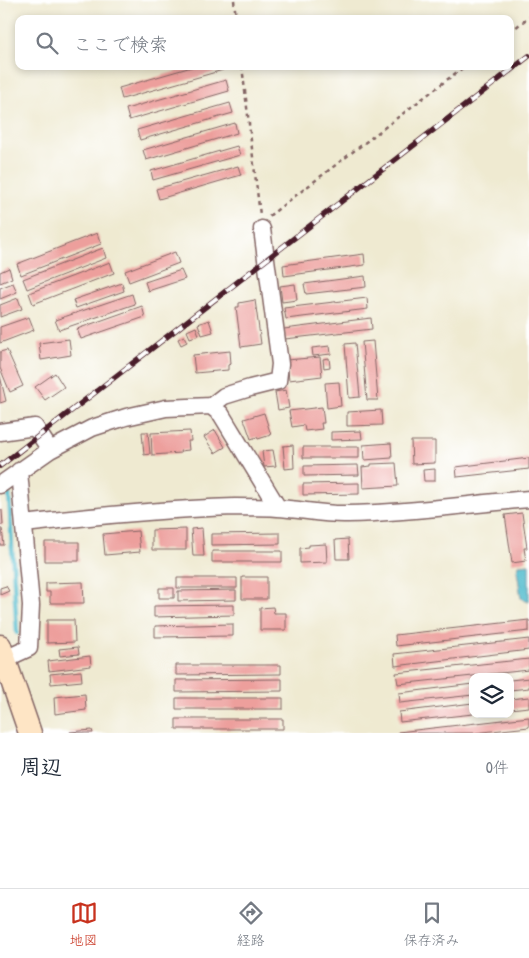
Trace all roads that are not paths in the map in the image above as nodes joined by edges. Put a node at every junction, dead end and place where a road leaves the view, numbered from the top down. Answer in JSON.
{"nodes":[{"id":1,"x":262,"y":225,"type":"road end"},
{"id":2,"x":211,"y":406,"type":"junction"},
{"id":3,"x":0,"y":432,"type":"edge"},
{"id":4,"x":50,"y":450,"type":"junction"},
{"id":5,"x":20,"y":471,"type":"junction"},
{"id":6,"x":0,"y":484,"type":"edge"},
{"id":7,"x":529,"y":499,"type":"edge"},
{"id":8,"x":278,"y":508,"type":"junction"},
{"id":9,"x":24,"y":524,"type":"junction"},
{"id":10,"x":3,"y":652,"type":"edge"},
{"id":11,"x":30,"y":733,"type":"edge"}],
"edges":[{"from":1,"to":2,"type":"street"},
{"from":2,"to":4,"type":"street"},
{"from":2,"to":8,"type":"street"},
{"from":3,"to":4,"type":"street"},
{"from":4,"to":5,"type":"street"},
{"from":5,"to":6,"type":"street"},
{"from":5,"to":9,"type":"street"},
{"from":7,"to":8,"type":"street"},
{"from":8,"to":9,"type":"street"},
{"from":9,"to":10,"type":"street"},
{"from":10,"to":11,"type":"main road"}]}
